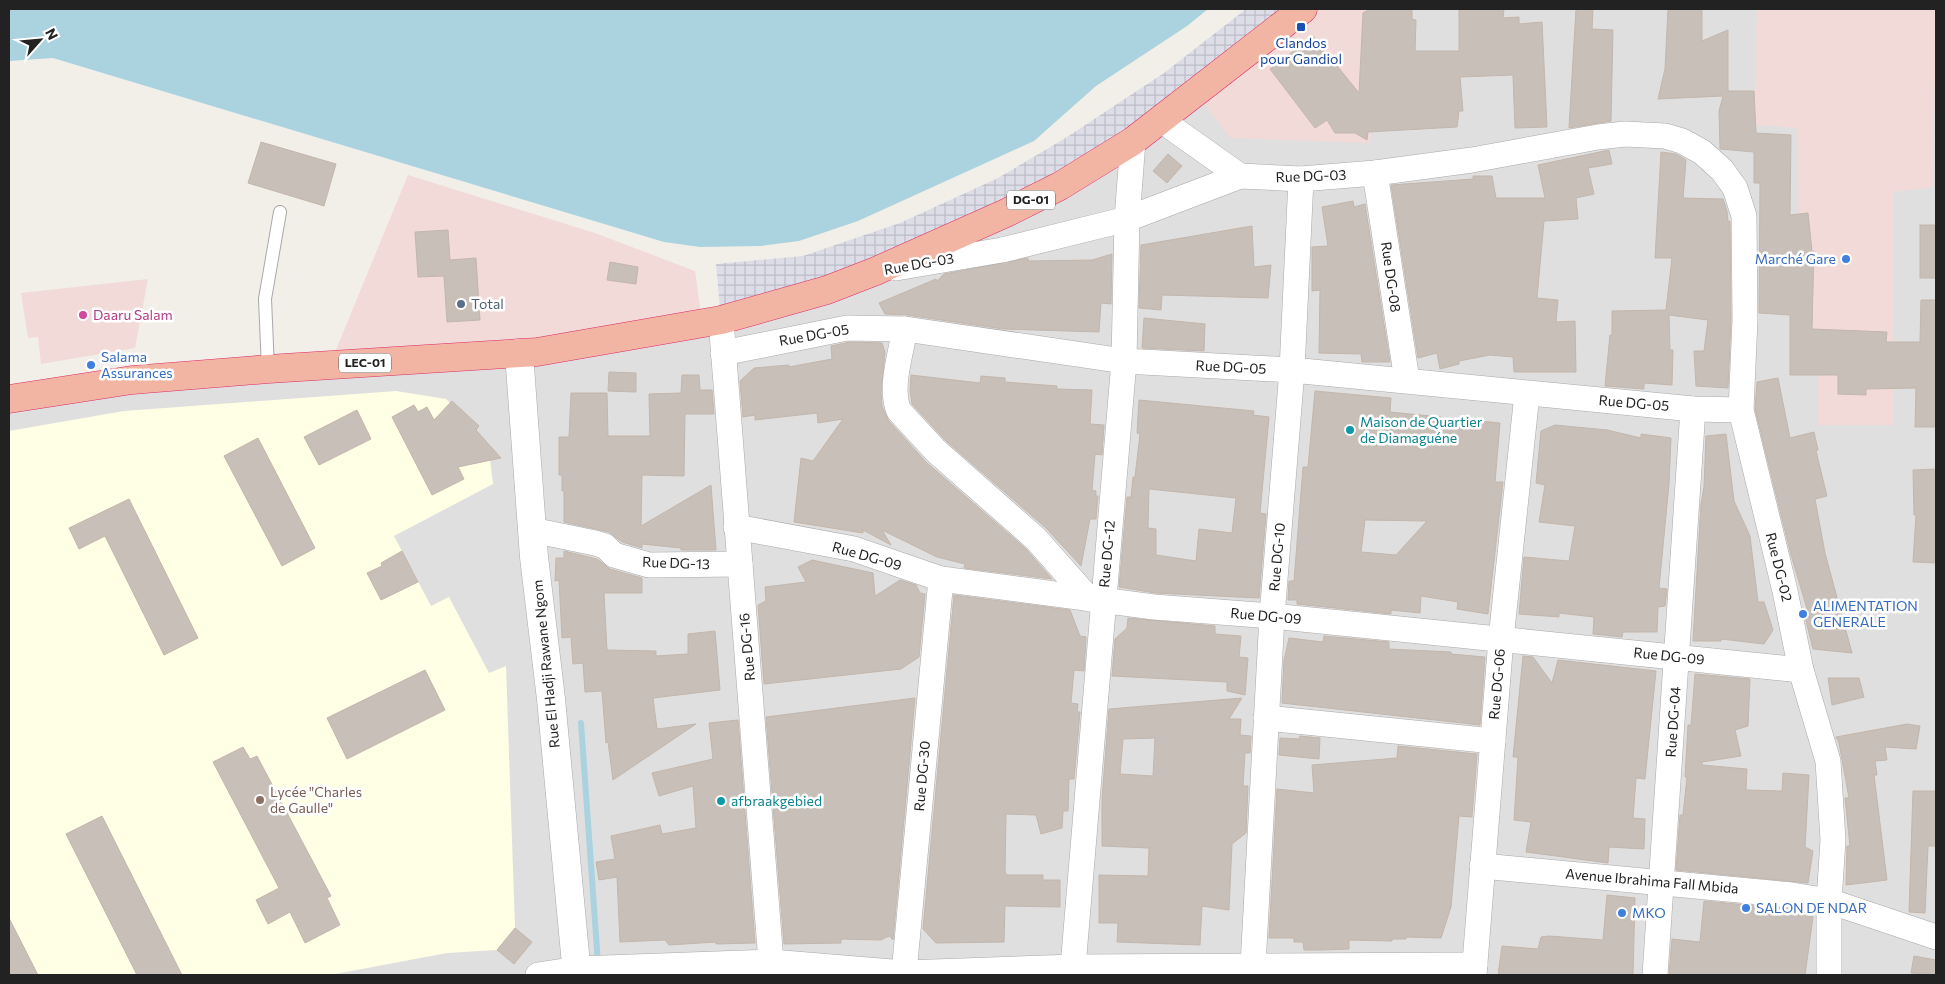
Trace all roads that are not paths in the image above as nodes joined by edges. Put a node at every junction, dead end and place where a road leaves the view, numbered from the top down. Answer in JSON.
{"nodes":[{"id":1,"x":1303,"y":9,"type":"edge"},
{"id":2,"x":1161,"y":120,"type":"junction"},
{"id":3,"x":1134,"y":141,"type":"junction"},
{"id":4,"x":1375,"y":173,"type":"junction"},
{"id":5,"x":1240,"y":176,"type":"junction"},
{"id":6,"x":1301,"y":179,"type":"junction"},
{"id":7,"x":1735,"y":188,"type":"joint"},
{"id":8,"x":280,"y":212,"type":"dead end"},
{"id":9,"x":1127,"y":219,"type":"junction"},
{"id":10,"x":876,"y":271,"type":"junction"},
{"id":11,"x":721,"y":320,"type":"junction"},
{"id":12,"x":905,"y":329,"type":"junction"},
{"id":13,"x":519,"y":353,"type":"junction"},
{"id":14,"x":723,"y":353,"type":"junction"},
{"id":15,"x":1124,"y":361,"type":"junction"},
{"id":16,"x":268,"y":368,"type":"junction"},
{"id":17,"x":1292,"y":370,"type":"junction"},
{"id":18,"x":1406,"y":380,"type":"junction"},
{"id":19,"x":1527,"y":394,"type":"junction"},
{"id":20,"x":9,"y":400,"type":"edge"},
{"id":21,"x":1693,"y":409,"type":"junction"},
{"id":22,"x":1741,"y":410,"type":"junction"},
{"id":23,"x":736,"y":527,"type":"junction"},
{"id":24,"x":532,"y":530,"type":"junction"},
{"id":25,"x":740,"y":564,"type":"junction"},
{"id":26,"x":941,"y":579,"type":"junction"},
{"id":27,"x":1096,"y":599,"type":"junction"},
{"id":28,"x":1272,"y":616,"type":"junction"},
{"id":29,"x":1501,"y":639,"type":"junction"},
{"id":30,"x":1677,"y":657,"type":"junction"},
{"id":31,"x":1802,"y":670,"type":"junction"},
{"id":32,"x":1266,"y":718,"type":"junction"},
{"id":33,"x":1493,"y":741,"type":"junction"},
{"id":34,"x":1482,"y":866,"type":"junction"},
{"id":35,"x":1662,"y":882,"type":"junction"},
{"id":36,"x":1829,"y":901,"type":"junction"},
{"id":37,"x":1936,"y":936,"type":"edge"},
{"id":38,"x":1252,"y":966,"type":"junction"},
{"id":39,"x":1073,"y":967,"type":"junction"},
{"id":40,"x":771,"y":969,"type":"edge"},
{"id":41,"x":1297,"y":970,"type":"edge"},
{"id":42,"x":1474,"y":970,"type":"edge"},
{"id":43,"x":577,"y":972,"type":"edge"},
{"id":44,"x":904,"y":973,"type":"junction"},
{"id":45,"x":538,"y":975,"type":"edge"},
{"id":46,"x":1655,"y":975,"type":"edge"},
{"id":47,"x":1829,"y":975,"type":"edge"}],
"edges":[{"from":1,"to":2,"type":"highway","number":"DG-01"},
{"from":2,"to":3,"type":"highway","number":"DG-01"},
{"from":2,"to":5,"type":"street"},
{"from":3,"to":9,"type":"street","name":"Rue DG-12"},
{"from":3,"to":10,"type":"highway","number":"DG-01"},
{"from":4,"to":6,"type":"street","name":"Rue DG-03"},
{"from":4,"to":7,"type":"street","name":"Rue DG-03"},
{"from":4,"to":18,"type":"street","name":"Rue DG-08"},
{"from":5,"to":6,"type":"street","name":"Rue DG-03"},
{"from":5,"to":9,"type":"street","name":"Rue DG-03"},
{"from":6,"to":17,"type":"street","name":"Rue DG-10"},
{"from":7,"to":22,"type":"street","name":"Rue DG-02"},
{"from":8,"to":16,"type":"lane"},
{"from":9,"to":10,"type":"street","name":"Rue DG-03"},
{"from":9,"to":15,"type":"street","name":"Rue DG-12"},
{"from":10,"to":11,"type":"highway","number":"DG-01"},
{"from":11,"to":13,"type":"highway","number":"LEC-01"},
{"from":11,"to":14,"type":"street","name":"Rue DG-16"},
{"from":12,"to":14,"type":"street","name":"Rue DG-05"},
{"from":12,"to":15,"type":"street","name":"Rue DG-05"},
{"from":12,"to":27,"type":"street"},
{"from":13,"to":16,"type":"highway","number":"LEC-01"},
{"from":13,"to":24,"type":"street","name":"Rue El Hadji Rawane Ngom"},
{"from":14,"to":23,"type":"street","name":"Rue DG-16"},
{"from":15,"to":17,"type":"street","name":"Rue DG-05"},
{"from":15,"to":27,"type":"street","name":"Rue DG-12"},
{"from":16,"to":20,"type":"highway","number":"LEC-01"},
{"from":17,"to":18,"type":"street","name":"Rue DG-05"},
{"from":17,"to":28,"type":"street","name":"Rue DG-10"},
{"from":18,"to":19,"type":"street","name":"Rue DG-05"},
{"from":19,"to":21,"type":"street","name":"Rue DG-05"},
{"from":19,"to":29,"type":"street","name":"Rue DG-06"},
{"from":21,"to":22,"type":"street","name":"Rue DG-05"},
{"from":21,"to":30,"type":"street","name":"Rue DG-04"},
{"from":22,"to":31,"type":"street","name":"Rue DG-02"},
{"from":23,"to":25,"type":"street","name":"Rue DG-16"},
{"from":23,"to":26,"type":"street","name":"Rue DG-09"},
{"from":24,"to":25,"type":"street","name":"Rue DG-13"},
{"from":24,"to":43,"type":"street","name":"Rue El Hadji Rawane Ngom"},
{"from":25,"to":40,"type":"street","name":"Rue DG-16"},
{"from":26,"to":27,"type":"street","name":"Rue DG-09"},
{"from":26,"to":44,"type":"street","name":"Rue DG-30"},
{"from":27,"to":28,"type":"street","name":"Rue DG-09"},
{"from":27,"to":39,"type":"street","name":"Rue DG-12"},
{"from":28,"to":29,"type":"street","name":"Rue DG-09"},
{"from":28,"to":32,"type":"street","name":"Rue DG-10"},
{"from":29,"to":30,"type":"street","name":"Rue DG-09"},
{"from":29,"to":33,"type":"street","name":"Rue DG-06"},
{"from":30,"to":31,"type":"street","name":"Rue DG-09"},
{"from":30,"to":35,"type":"street","name":"Rue DG-04"},
{"from":31,"to":36,"type":"street","name":"Rue DG-02"},
{"from":32,"to":33,"type":"street"},
{"from":32,"to":38,"type":"street","name":"Rue DG-10"},
{"from":33,"to":34,"type":"street","name":"Rue DG-06"},
{"from":34,"to":35,"type":"street","name":"Avenue Ibrahima Fall Mbida"},
{"from":34,"to":42,"type":"street","name":"Rue DG-06"},
{"from":35,"to":36,"type":"street","name":"Avenue Ibrahima Fall Mbida"},
{"from":35,"to":46,"type":"street","name":"Rue DG-04"},
{"from":36,"to":37,"type":"street","name":"Avenue Ibrahima Fall Mbida"},
{"from":36,"to":47,"type":"street","name":"Rue DG-02"},
{"from":38,"to":39,"type":"street"},
{"from":38,"to":41,"type":"street"},
{"from":39,"to":44,"type":"street"},
{"from":40,"to":43,"type":"street"},
{"from":40,"to":44,"type":"street"},
{"from":41,"to":42,"type":"street"},
{"from":43,"to":45,"type":"street"}]}
